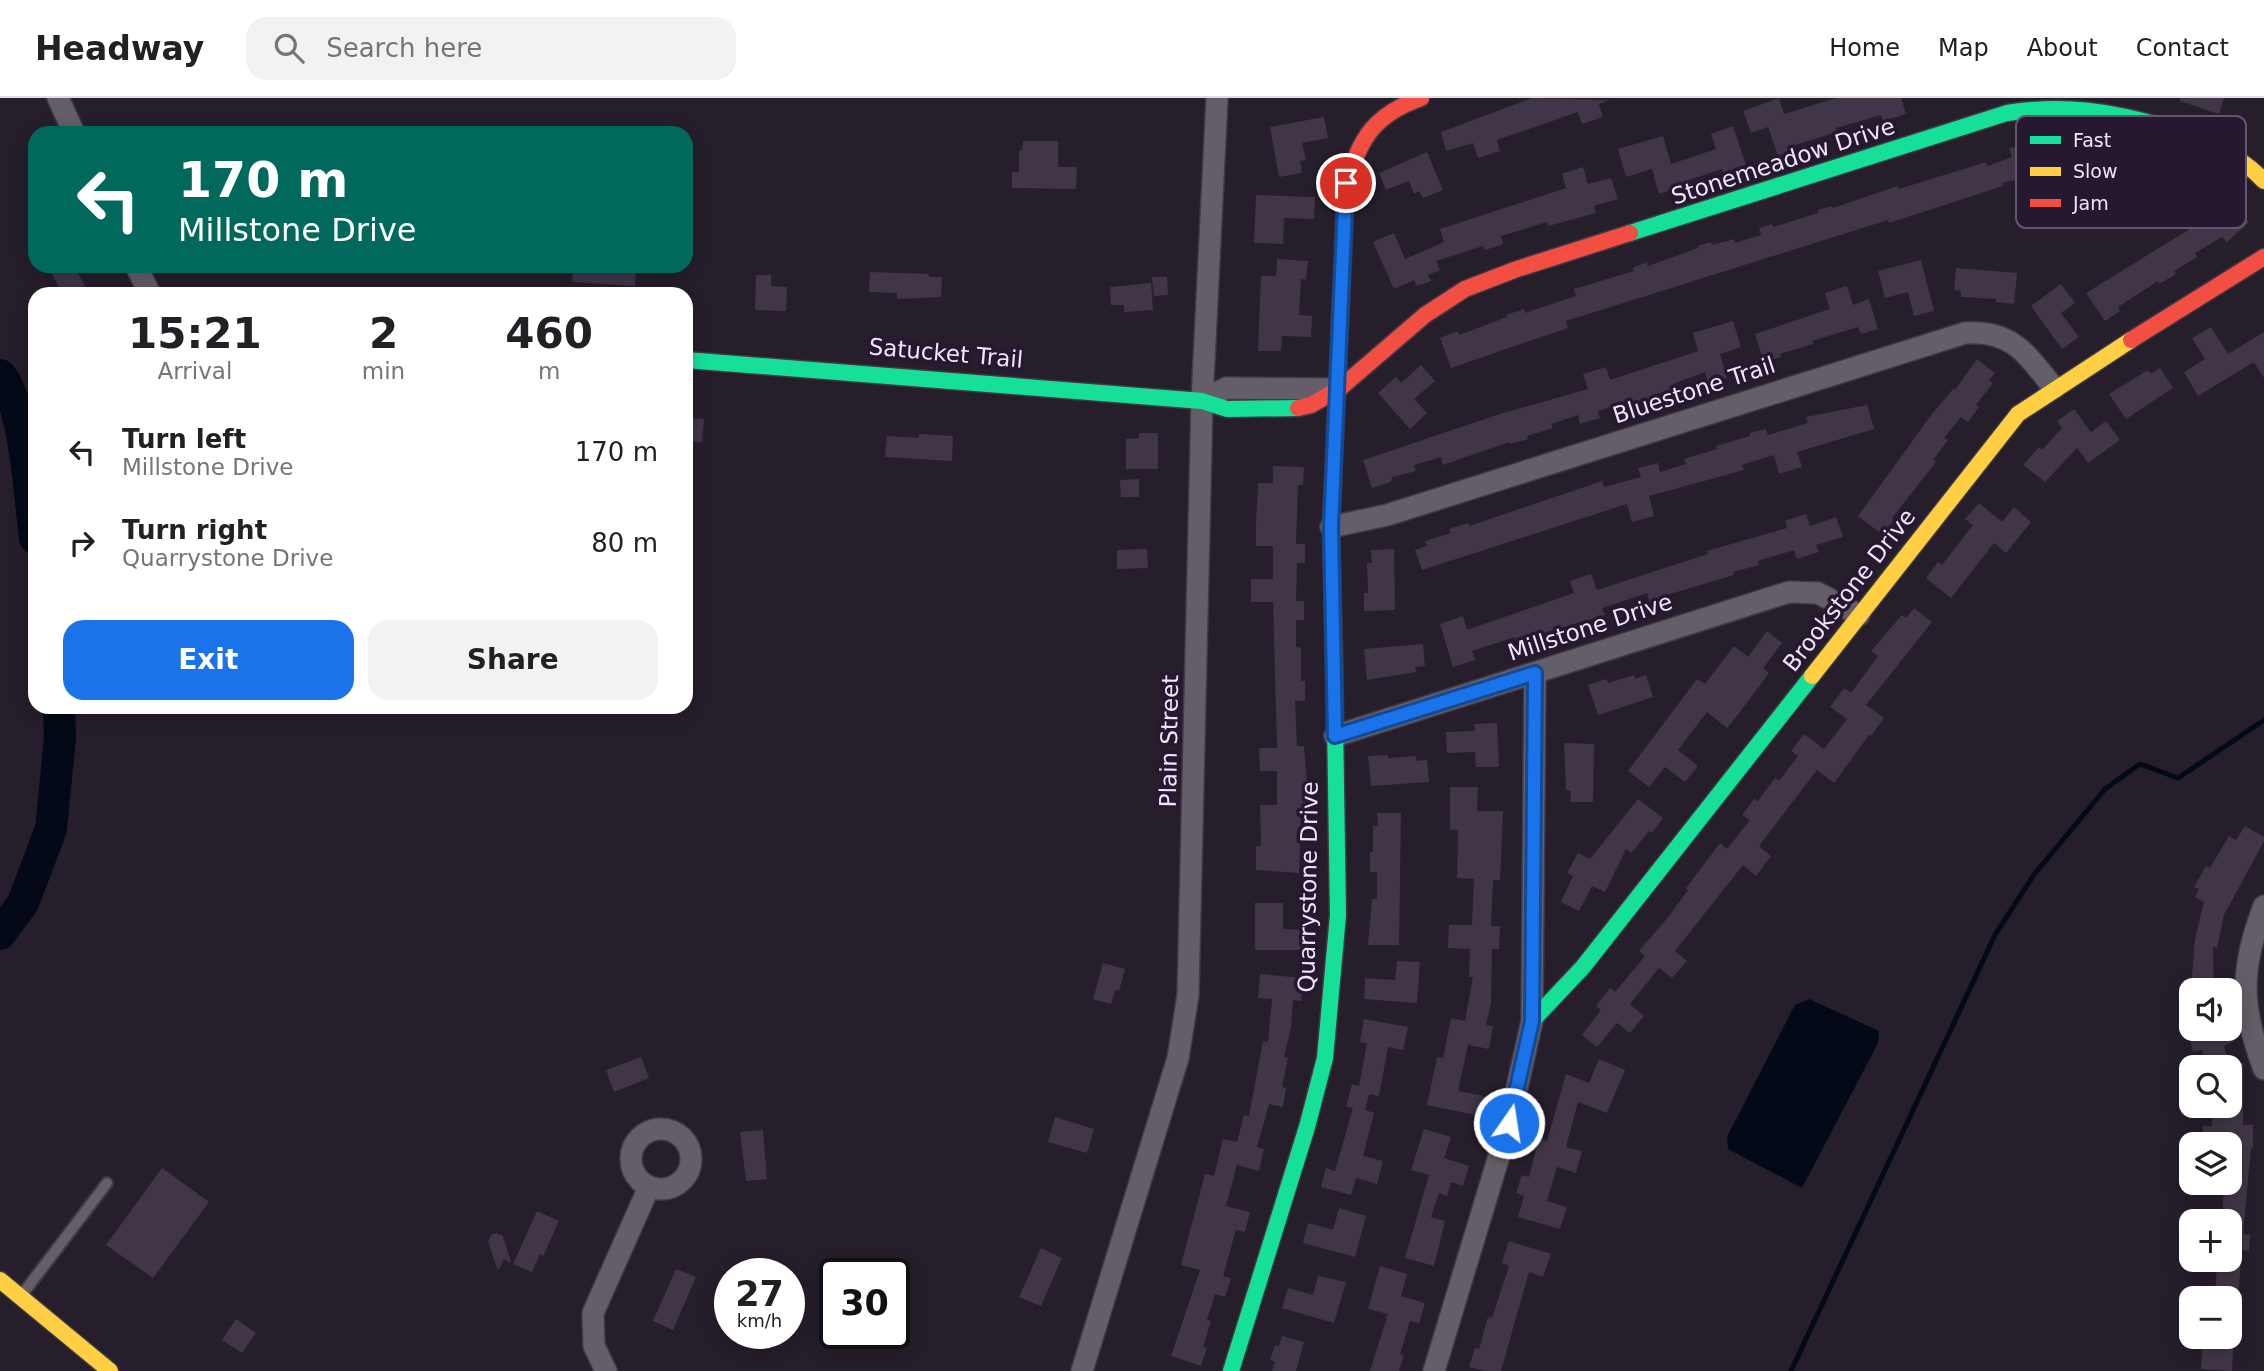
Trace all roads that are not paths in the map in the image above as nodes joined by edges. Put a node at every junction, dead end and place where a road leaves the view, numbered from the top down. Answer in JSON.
{"nodes":[{"id":1,"x":58,"y":98,"type":"edge"},
{"id":2,"x":1217,"y":98,"type":"edge"},
{"id":3,"x":1421,"y":98,"type":"edge"},
{"id":4,"x":2102,"y":105,"type":"edge"},
{"id":5,"x":2134,"y":116,"type":"edge"},
{"id":6,"x":71,"y":126,"type":"edge"},
{"id":7,"x":2246,"y":162,"type":"edge"},
{"id":8,"x":2264,"y":181,"type":"edge"},
{"id":9,"x":2264,"y":257,"type":"edge"},
{"id":10,"x":693,"y":361,"type":"edge"},
{"id":11,"x":2054,"y":388,"type":"junction"},
{"id":12,"x":1339,"y":389,"type":"junction"},
{"id":13,"x":1202,"y":401,"type":"junction"},
{"id":14,"x":1331,"y":527,"type":"junction"},
{"id":15,"x":1859,"y":615,"type":"junction"},
{"id":16,"x":1535,"y":673,"type":"junction"},
{"id":17,"x":1335,"y":736,"type":"junction"},
{"id":18,"x":2264,"y":906,"type":"edge"},
{"id":19,"x":1532,"y":1021,"type":"junction"},
{"id":20,"x":2264,"y":1069,"type":"edge"},
{"id":21,"x":107,"y":1183,"type":"dead end"},
{"id":22,"x":649,"y":1187,"type":"dead end"},
{"id":23,"x":0,"y":1280,"type":"edge"},
{"id":24,"x":21,"y":1296,"type":"junction"},
{"id":25,"x":110,"y":1371,"type":"edge"},
{"id":26,"x":606,"y":1371,"type":"edge"},
{"id":27,"x":1082,"y":1371,"type":"edge"},
{"id":28,"x":1231,"y":1371,"type":"edge"},
{"id":29,"x":1434,"y":1371,"type":"edge"}],
"edges":[{"from":1,"to":6,"type":"street"},
{"from":2,"to":13,"type":"street","name":"Plain Street"},
{"from":3,"to":12,"type":"street","name":"Quarrystone Drive"},
{"from":4,"to":5,"type":"street","name":"Stonemeadow Drive"},
{"from":4,"to":12,"type":"street","name":"Stonemeadow Drive"},
{"from":7,"to":8,"type":"street","name":"Stonemeadow Drive"},
{"from":9,"to":11,"type":"street","name":"Brookstone Drive"},
{"from":10,"to":13,"type":"street","name":"Satucket Trail"},
{"from":11,"to":14,"type":"street","name":"Bluestone Trail"},
{"from":11,"to":15,"type":"street","name":"Brookstone Drive"},
{"from":12,"to":13,"type":"street"},
{"from":12,"to":14,"type":"street","name":"Quarrystone Drive"},
{"from":13,"to":27,"type":"street","name":"Plain Street"},
{"from":14,"to":17,"type":"street","name":"Quarrystone Drive"},
{"from":15,"to":16,"type":"street","name":"Millstone Drive"},
{"from":15,"to":19,"type":"street","name":"Brookstone Drive"},
{"from":16,"to":17,"type":"street","name":"Millstone Drive"},
{"from":16,"to":19,"type":"street"},
{"from":17,"to":28,"type":"street","name":"Quarrystone Drive"},
{"from":18,"to":20,"type":"street"},
{"from":19,"to":29,"type":"street"},
{"from":21,"to":24,"type":"lane"},
{"from":22,"to":26,"type":"street"},
{"from":23,"to":24,"type":"street"},
{"from":24,"to":25,"type":"street"}]}
